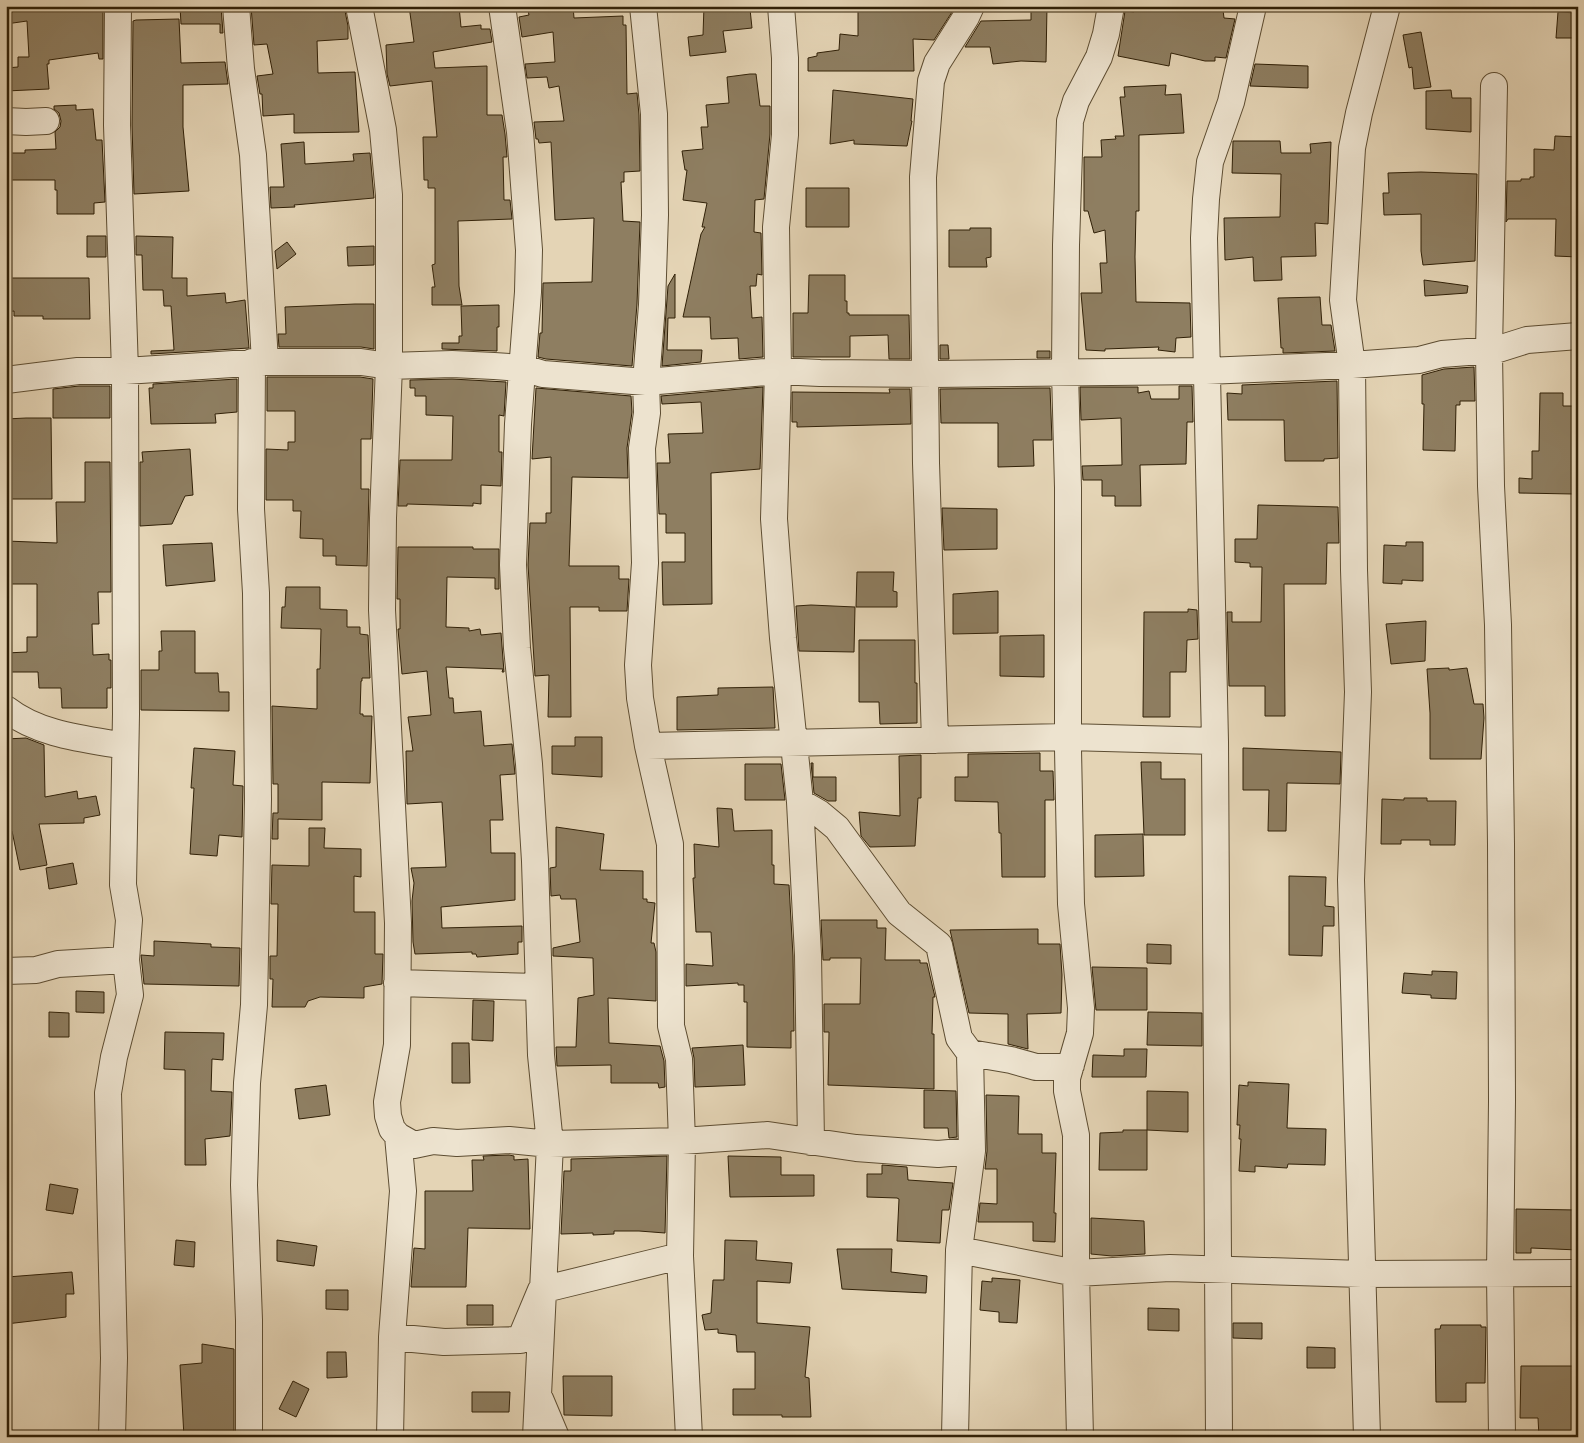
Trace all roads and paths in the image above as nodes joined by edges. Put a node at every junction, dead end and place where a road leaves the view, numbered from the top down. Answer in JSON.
{"nodes":[{"id":1,"x":118,"y":6,"type":"edge"},
{"id":2,"x":236,"y":6,"type":"edge"},
{"id":3,"x":359,"y":6,"type":"edge"},
{"id":4,"x":502,"y":6,"type":"edge"},
{"id":5,"x":643,"y":6,"type":"edge"},
{"id":6,"x":781,"y":6,"type":"edge"},
{"id":7,"x":971,"y":6,"type":"edge"},
{"id":8,"x":1111,"y":6,"type":"edge"},
{"id":9,"x":1253,"y":6,"type":"edge"},
{"id":10,"x":1387,"y":6,"type":"edge"},
{"id":11,"x":1494,"y":86,"type":"dead end"},
{"id":12,"x":6,"y":121,"type":"edge"},
{"id":13,"x":46,"y":121,"type":"dead end"},
{"id":14,"x":1578,"y":336,"type":"edge"},
{"id":15,"x":1489,"y":352,"type":"junction"},
{"id":16,"x":258,"y":362,"type":"junction"},
{"id":17,"x":389,"y":366,"type":"junction"},
{"id":18,"x":1352,"y":366,"type":"junction"},
{"id":19,"x":523,"y":368,"type":"junction"},
{"id":20,"x":125,"y":371,"type":"junction"},
{"id":21,"x":778,"y":371,"type":"junction"},
{"id":22,"x":1065,"y":372,"type":"junction"},
{"id":23,"x":1206,"y":372,"type":"junction"},
{"id":24,"x":924,"y":374,"type":"junction"},
{"id":25,"x":6,"y":380,"type":"edge"},
{"id":26,"x":646,"y":382,"type":"junction"},
{"id":27,"x":6,"y":709,"type":"edge"},
{"id":28,"x":1068,"y":737,"type":"junction"},
{"id":29,"x":935,"y":740,"type":"junction"},
{"id":30,"x":1215,"y":741,"type":"junction"},
{"id":31,"x":793,"y":742,"type":"junction"},
{"id":32,"x":125,"y":746,"type":"junction"},
{"id":33,"x":648,"y":746,"type":"junction"},
{"id":34,"x":800,"y":802,"type":"junction"},
{"id":35,"x":126,"y":960,"type":"junction"},
{"id":36,"x":6,"y":971,"type":"edge"},
{"id":37,"x":397,"y":983,"type":"junction"},
{"id":38,"x":538,"y":987,"type":"junction"},
{"id":39,"x":970,"y":1053,"type":"junction"},
{"id":40,"x":1071,"y":1065,"type":"junction"},
{"id":41,"x":398,"y":1136,"type":"junction"},
{"id":42,"x":682,"y":1141,"type":"junction"},
{"id":43,"x":811,"y":1142,"type":"junction"},
{"id":44,"x":550,"y":1144,"type":"junction"},
{"id":45,"x":972,"y":1151,"type":"junction"},
{"id":46,"x":959,"y":1250,"type":"junction"},
{"id":47,"x":680,"y":1256,"type":"junction"},
{"id":48,"x":1218,"y":1269,"type":"junction"},
{"id":49,"x":1076,"y":1273,"type":"junction"},
{"id":50,"x":1578,"y":1273,"type":"edge"},
{"id":51,"x":1362,"y":1274,"type":"junction"},
{"id":52,"x":1500,"y":1274,"type":"junction"},
{"id":53,"x":542,"y":1290,"type":"junction"},
{"id":54,"x":392,"y":1337,"type":"junction"},
{"id":55,"x":537,"y":1394,"type":"junction"},
{"id":56,"x":112,"y":1437,"type":"edge"},
{"id":57,"x":249,"y":1437,"type":"edge"},
{"id":58,"x":390,"y":1437,"type":"edge"},
{"id":59,"x":536,"y":1437,"type":"edge"},
{"id":60,"x":556,"y":1437,"type":"edge"},
{"id":61,"x":689,"y":1437,"type":"edge"},
{"id":62,"x":955,"y":1437,"type":"edge"},
{"id":63,"x":1080,"y":1437,"type":"edge"},
{"id":64,"x":1219,"y":1437,"type":"edge"},
{"id":65,"x":1367,"y":1437,"type":"edge"},
{"id":66,"x":1502,"y":1437,"type":"edge"}],
"edges":[{"from":1,"to":20,"type":"street"},
{"from":2,"to":16,"type":"street"},
{"from":3,"to":17,"type":"street"},
{"from":4,"to":19,"type":"street"},
{"from":5,"to":26,"type":"street"},
{"from":6,"to":21,"type":"street"},
{"from":7,"to":24,"type":"street"},
{"from":8,"to":22,"type":"street"},
{"from":9,"to":23,"type":"street"},
{"from":10,"to":18,"type":"street"},
{"from":11,"to":15,"type":"street"},
{"from":12,"to":13,"type":"street"},
{"from":14,"to":15,"type":"street"},
{"from":15,"to":18,"type":"street"},
{"from":15,"to":52,"type":"street"},
{"from":16,"to":17,"type":"street"},
{"from":16,"to":20,"type":"street"},
{"from":16,"to":57,"type":"street"},
{"from":17,"to":19,"type":"street"},
{"from":17,"to":37,"type":"street"},
{"from":18,"to":23,"type":"street"},
{"from":18,"to":51,"type":"street"},
{"from":19,"to":26,"type":"street"},
{"from":19,"to":38,"type":"street"},
{"from":20,"to":25,"type":"street"},
{"from":20,"to":32,"type":"street"},
{"from":21,"to":24,"type":"street"},
{"from":21,"to":26,"type":"street"},
{"from":21,"to":31,"type":"street"},
{"from":22,"to":23,"type":"street"},
{"from":22,"to":24,"type":"street"},
{"from":22,"to":28,"type":"street"},
{"from":23,"to":30,"type":"street"},
{"from":24,"to":29,"type":"street"},
{"from":26,"to":33,"type":"street"},
{"from":27,"to":32,"type":"street"},
{"from":28,"to":29,"type":"street"},
{"from":28,"to":30,"type":"street"},
{"from":28,"to":40,"type":"street"},
{"from":29,"to":31,"type":"street"},
{"from":30,"to":48,"type":"street"},
{"from":31,"to":33,"type":"street"},
{"from":31,"to":34,"type":"street"},
{"from":32,"to":35,"type":"street"},
{"from":33,"to":42,"type":"street"},
{"from":34,"to":39,"type":"street"},
{"from":34,"to":43,"type":"street"},
{"from":35,"to":36,"type":"street"},
{"from":35,"to":56,"type":"street"},
{"from":37,"to":38,"type":"street"},
{"from":37,"to":41,"type":"street"},
{"from":38,"to":44,"type":"street"},
{"from":39,"to":40,"type":"street"},
{"from":39,"to":45,"type":"street"},
{"from":40,"to":49,"type":"street"},
{"from":41,"to":44,"type":"street"},
{"from":41,"to":54,"type":"street"},
{"from":42,"to":43,"type":"street"},
{"from":42,"to":44,"type":"street"},
{"from":42,"to":47,"type":"street"},
{"from":43,"to":45,"type":"street"},
{"from":44,"to":53,"type":"street"},
{"from":45,"to":46,"type":"street"},
{"from":46,"to":49,"type":"street"},
{"from":46,"to":62,"type":"street"},
{"from":47,"to":53,"type":"street"},
{"from":47,"to":61,"type":"street"},
{"from":48,"to":49,"type":"street"},
{"from":48,"to":51,"type":"street"},
{"from":48,"to":64,"type":"street"},
{"from":49,"to":63,"type":"street"},
{"from":50,"to":52,"type":"street"},
{"from":51,"to":52,"type":"street"},
{"from":51,"to":65,"type":"street"},
{"from":52,"to":66,"type":"street"},
{"from":53,"to":54,"type":"street"},
{"from":53,"to":55,"type":"street"},
{"from":54,"to":58,"type":"street"},
{"from":55,"to":59,"type":"street"},
{"from":55,"to":60,"type":"street"}]}
